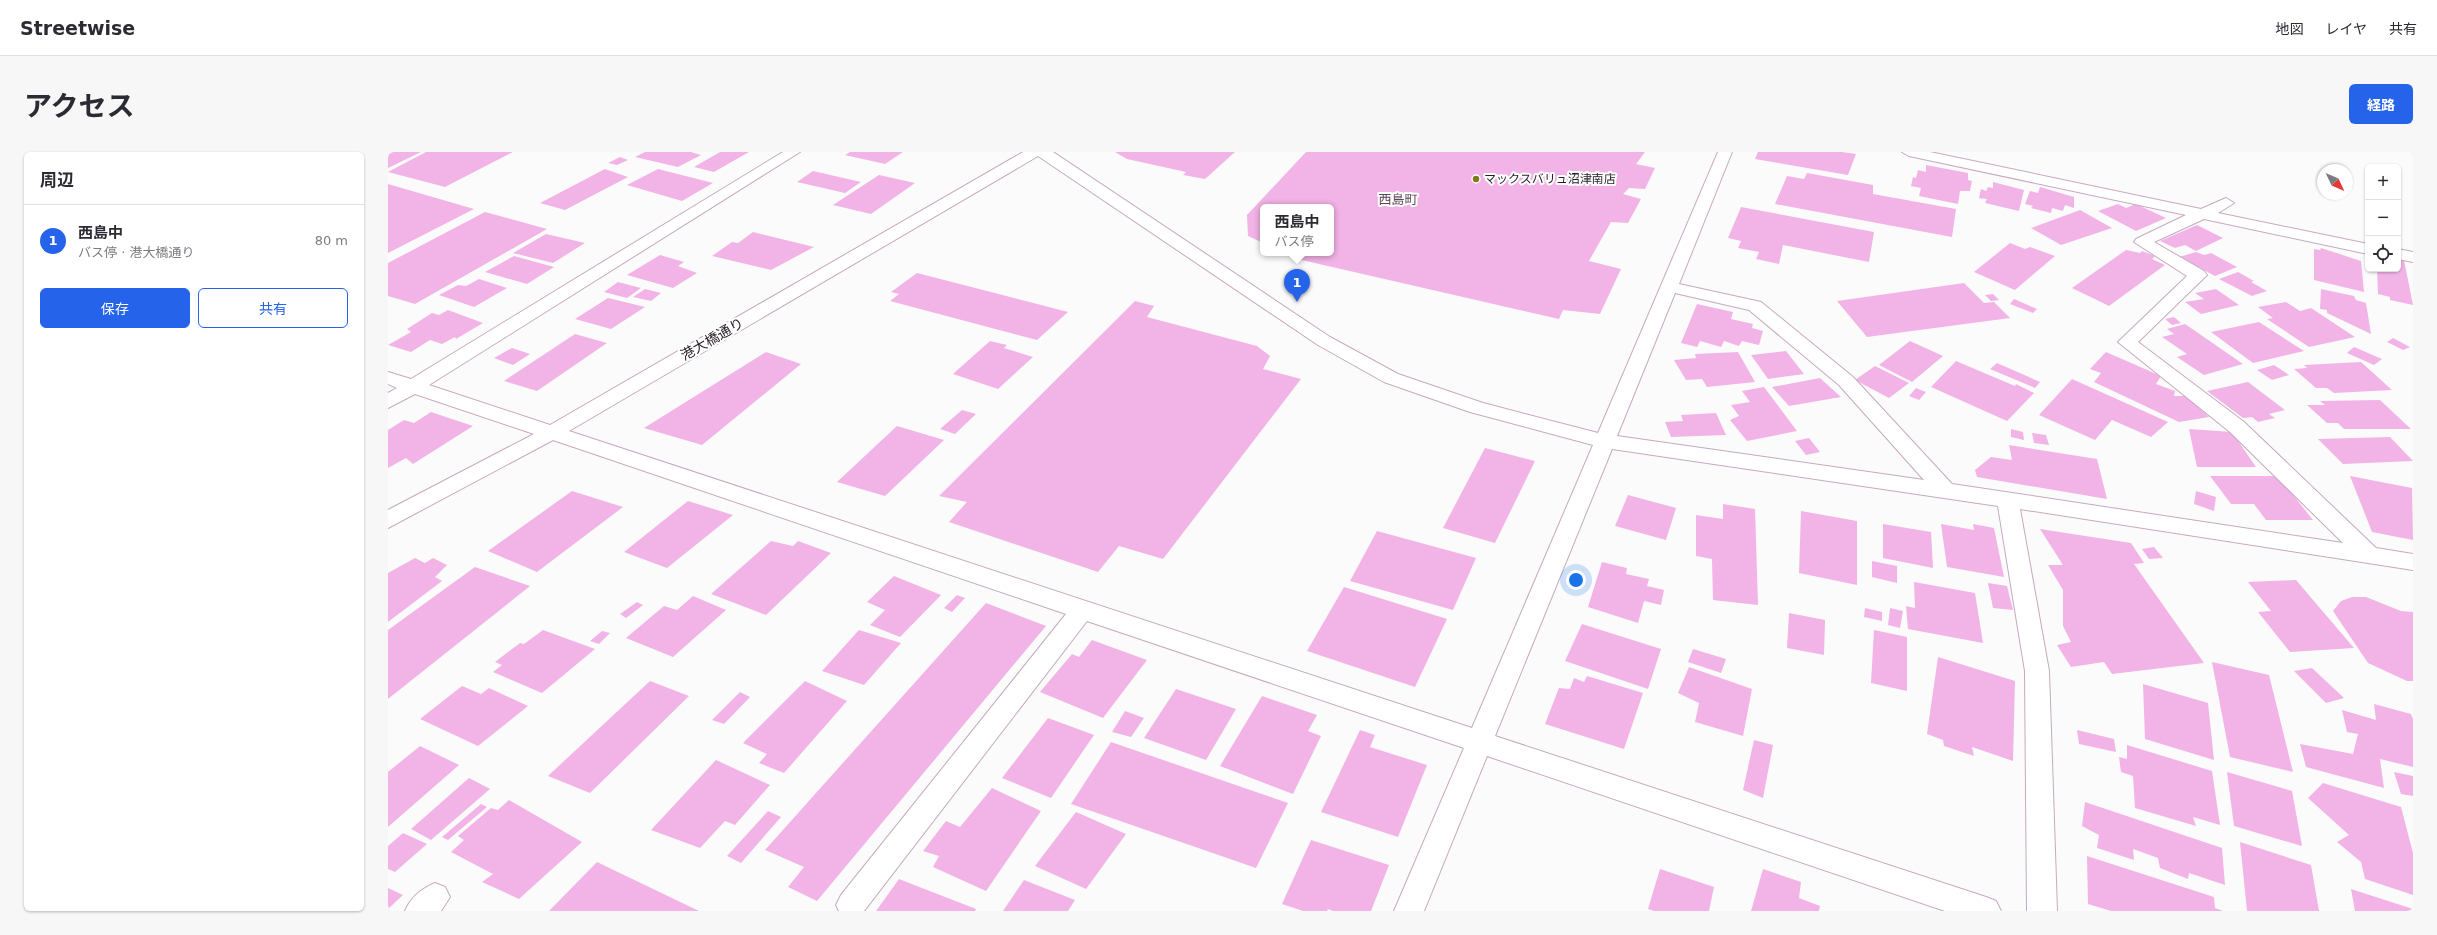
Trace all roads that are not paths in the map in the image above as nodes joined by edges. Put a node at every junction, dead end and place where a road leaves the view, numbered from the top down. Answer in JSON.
{"nodes":[{"id":1,"x":793,"y":152,"type":"edge"},
{"id":2,"x":1034,"y":152,"type":"edge"},
{"id":3,"x":1043,"y":152,"type":"edge"},
{"id":4,"x":1725,"y":152,"type":"edge"},
{"id":5,"x":1909,"y":152,"type":"edge"},
{"id":6,"x":2226,"y":203,"type":"dead end"},
{"id":7,"x":2204,"y":213,"type":"junction"},
{"id":8,"x":2365,"y":248,"type":"edge"},
{"id":9,"x":2401,"y":255,"type":"edge"},
{"id":10,"x":2413,"y":257,"type":"edge"},
{"id":11,"x":1669,"y":287,"type":"junction"},
{"id":12,"x":388,"y":378,"type":"edge"},
{"id":13,"x":413,"y":386,"type":"junction"},
{"id":14,"x":388,"y":402,"type":"edge"},
{"id":15,"x":553,"y":432,"type":"junction"},
{"id":16,"x":1603,"y":441,"type":"junction"},
{"id":17,"x":1946,"y":490,"type":"junction"},
{"id":18,"x":2008,"y":499,"type":"junction"},
{"id":19,"x":388,"y":520,"type":"edge"},
{"id":20,"x":2370,"y":556,"type":"junction"},
{"id":21,"x":2413,"y":562,"type":"edge"},
{"id":22,"x":1082,"y":610,"type":"junction"},
{"id":23,"x":1478,"y":743,"type":"junction"},
{"id":24,"x":851,"y":905,"type":"dead end"},
{"id":25,"x":1409,"y":911,"type":"edge"},
{"id":26,"x":1986,"y":911,"type":"edge"},
{"id":27,"x":2042,"y":911,"type":"edge"}],
"edges":[{"from":1,"to":13,"type":"street"},
{"from":2,"to":15,"type":"street","name":"港大橋通り"},
{"from":3,"to":16,"type":"street"},
{"from":4,"to":11,"type":"street"},
{"from":5,"to":7,"type":"street"},
{"from":6,"to":7,"type":"street"},
{"from":7,"to":8,"type":"street"},
{"from":7,"to":20,"type":"street"},
{"from":9,"to":10,"type":"street"},
{"from":11,"to":16,"type":"street"},
{"from":11,"to":17,"type":"street"},
{"from":12,"to":13,"type":"street"},
{"from":13,"to":14,"type":"street"},
{"from":13,"to":15,"type":"street"},
{"from":15,"to":19,"type":"street","name":"港大橋通り"},
{"from":15,"to":22,"type":"street"},
{"from":16,"to":17,"type":"street"},
{"from":16,"to":23,"type":"street"},
{"from":17,"to":18,"type":"street"},
{"from":18,"to":20,"type":"street"},
{"from":18,"to":27,"type":"street"},
{"from":20,"to":21,"type":"street"},
{"from":22,"to":23,"type":"street"},
{"from":22,"to":24,"type":"street"},
{"from":23,"to":25,"type":"street"},
{"from":23,"to":26,"type":"street"}]}
